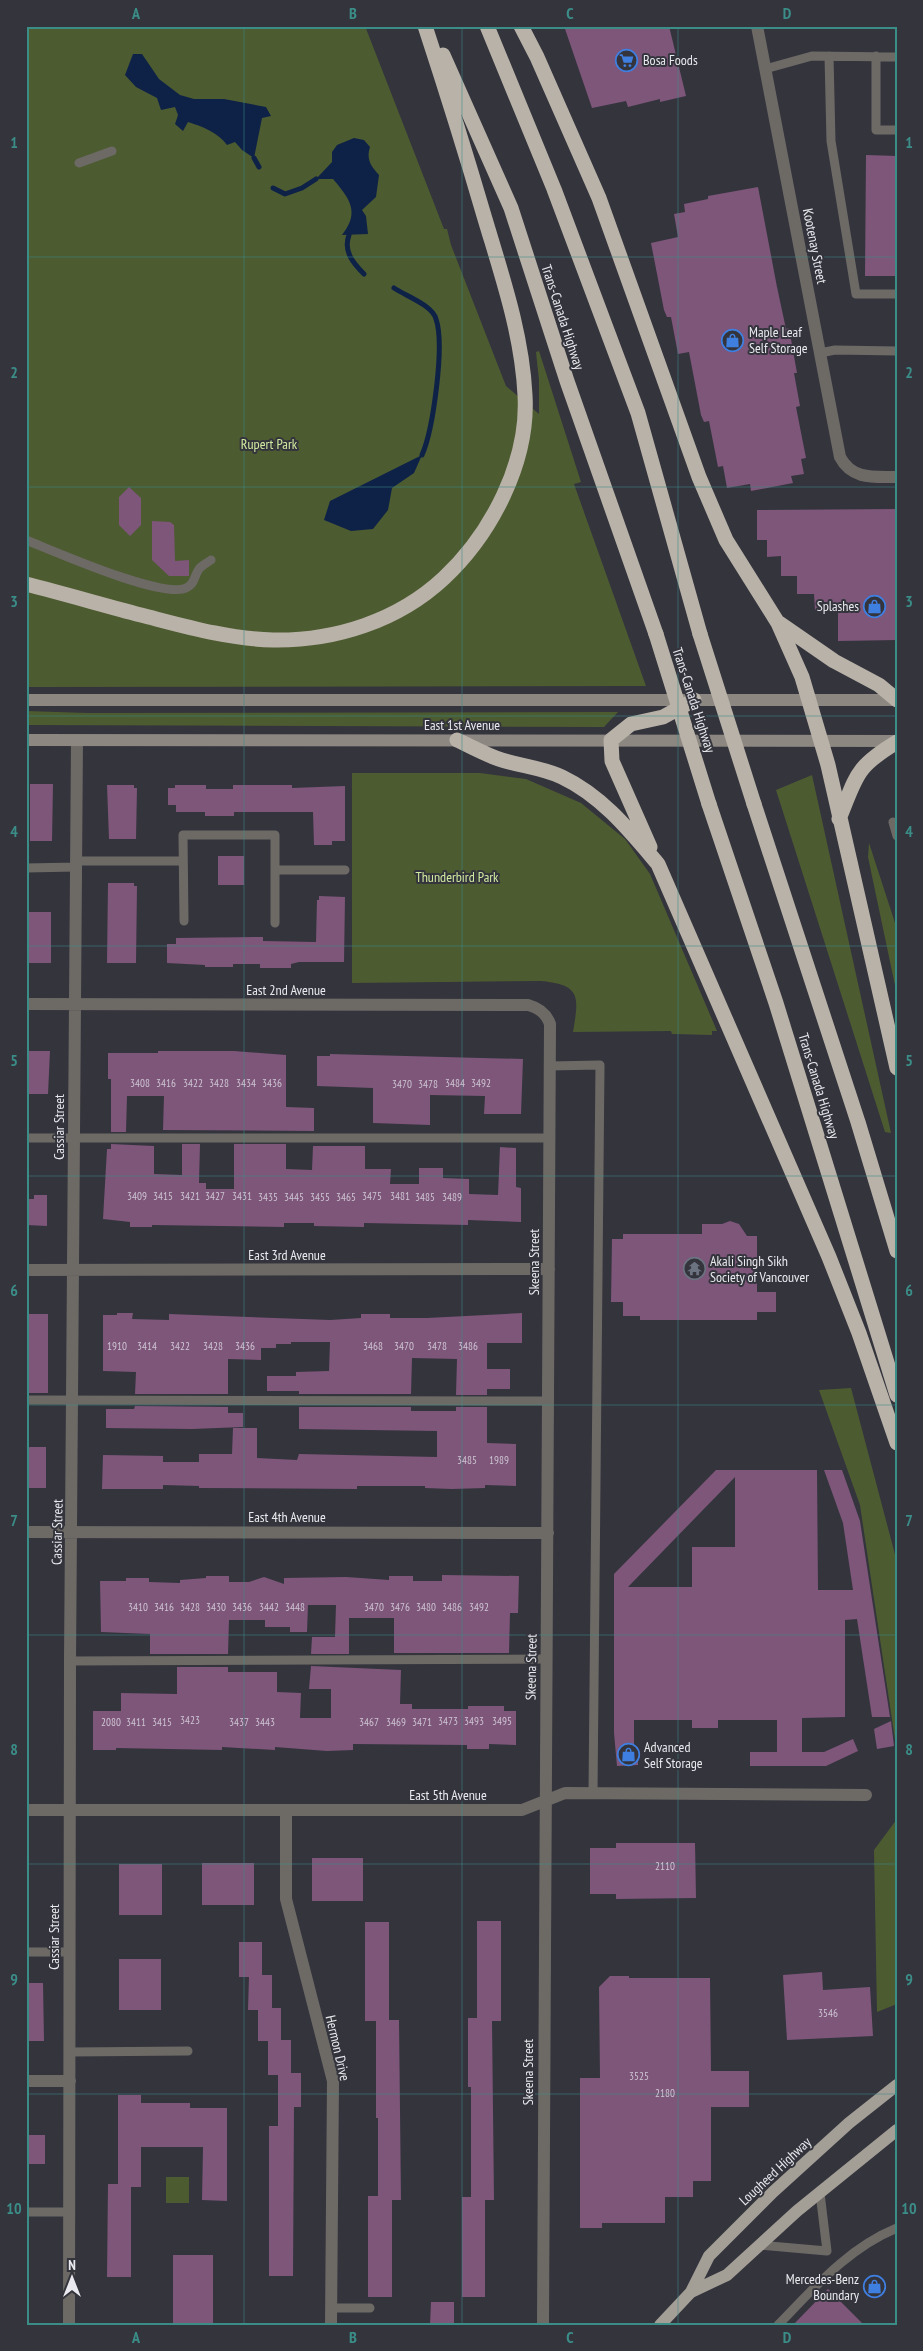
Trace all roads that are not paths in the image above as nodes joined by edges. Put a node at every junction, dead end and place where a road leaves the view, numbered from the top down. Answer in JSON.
{"nodes":[{"id":1,"x":424,"y":26,"type":"edge"},
{"id":2,"x":430,"y":26,"type":"edge"},
{"id":3,"x":487,"y":26,"type":"edge"},
{"id":4,"x":521,"y":26,"type":"edge"},
{"id":5,"x":757,"y":26,"type":"edge"},
{"id":6,"x":829,"y":56,"type":"junction"},
{"id":7,"x":876,"y":56,"type":"junction"},
{"id":8,"x":897,"y":57,"type":"edge"},
{"id":9,"x":765,"y":68,"type":"junction"},
{"id":10,"x":897,"y":130,"type":"edge"},
{"id":11,"x":112,"y":151,"type":"dead end"},
{"id":12,"x":79,"y":163,"type":"dead end"},
{"id":13,"x":897,"y":294,"type":"edge"},
{"id":14,"x":897,"y":351,"type":"edge"},
{"id":15,"x":820,"y":353,"type":"junction"},
{"id":16,"x":897,"y":477,"type":"edge"},
{"id":17,"x":26,"y":540,"type":"edge"},
{"id":18,"x":210,"y":560,"type":"dead end"},
{"id":19,"x":26,"y":584,"type":"edge"},
{"id":20,"x":778,"y":623,"type":"junction"},
{"id":21,"x":26,"y":700,"type":"edge"},
{"id":22,"x":694,"y":700,"type":"junction"},
{"id":23,"x":809,"y":700,"type":"junction"},
{"id":24,"x":897,"y":700,"type":"edge"},
{"id":25,"x":26,"y":740,"type":"edge"},
{"id":26,"x":77,"y":740,"type":"junction"},
{"id":27,"x":457,"y":740,"type":"junction"},
{"id":28,"x":611,"y":740,"type":"junction"},
{"id":29,"x":821,"y":741,"type":"junction"},
{"id":30,"x":897,"y":742,"type":"edge"},
{"id":31,"x":840,"y":819,"type":"junction"},
{"id":32,"x":893,"y":822,"type":"dead end"},
{"id":33,"x":897,"y":836,"type":"edge"},
{"id":34,"x":183,"y":861,"type":"junction"},
{"id":35,"x":76,"y":864,"type":"junction"},
{"id":36,"x":658,"y":864,"type":"junction"},
{"id":37,"x":26,"y":868,"type":"edge"},
{"id":38,"x":275,"y":870,"type":"junction"},
{"id":39,"x":346,"y":870,"type":"dead end"},
{"id":40,"x":184,"y":921,"type":"dead end"},
{"id":41,"x":275,"y":923,"type":"dead end"},
{"id":42,"x":26,"y":1004,"type":"edge"},
{"id":43,"x":74,"y":1004,"type":"junction"},
{"id":44,"x":543,"y":1012,"type":"joint"},
{"id":45,"x":549,"y":1066,"type":"junction"},
{"id":46,"x":897,"y":1068,"type":"edge"},
{"id":47,"x":26,"y":1138,"type":"edge"},
{"id":48,"x":74,"y":1138,"type":"junction"},
{"id":49,"x":548,"y":1138,"type":"junction"},
{"id":50,"x":897,"y":1251,"type":"edge"},
{"id":51,"x":549,"y":1269,"type":"junction"},
{"id":52,"x":26,"y":1270,"type":"edge"},
{"id":53,"x":73,"y":1270,"type":"junction"},
{"id":54,"x":897,"y":1395,"type":"edge"},
{"id":55,"x":26,"y":1400,"type":"edge"},
{"id":56,"x":72,"y":1400,"type":"junction"},
{"id":57,"x":549,"y":1401,"type":"junction"},
{"id":58,"x":897,"y":1443,"type":"edge"},
{"id":59,"x":26,"y":1532,"type":"edge"},
{"id":60,"x":72,"y":1532,"type":"junction"},
{"id":61,"x":548,"y":1533,"type":"junction"},
{"id":62,"x":546,"y":1659,"type":"junction"},
{"id":63,"x":70,"y":1661,"type":"junction"},
{"id":64,"x":593,"y":1794,"type":"junction"},
{"id":65,"x":866,"y":1795,"type":"dead end"},
{"id":66,"x":544,"y":1801,"type":"junction"},
{"id":67,"x":26,"y":1810,"type":"edge"},
{"id":68,"x":70,"y":1810,"type":"junction"},
{"id":69,"x":286,"y":1811,"type":"junction"},
{"id":70,"x":26,"y":1952,"type":"edge"},
{"id":71,"x":69,"y":1952,"type":"junction"},
{"id":72,"x":188,"y":2051,"type":"dead end"},
{"id":73,"x":70,"y":2052,"type":"junction"},
{"id":74,"x":26,"y":2081,"type":"edge"},
{"id":75,"x":70,"y":2081,"type":"junction"},
{"id":76,"x":897,"y":2085,"type":"edge"},
{"id":77,"x":897,"y":2130,"type":"edge"},
{"id":78,"x":820,"y":2193,"type":"junction"},
{"id":79,"x":26,"y":2212,"type":"edge"},
{"id":80,"x":69,"y":2212,"type":"junction"},
{"id":81,"x":897,"y":2228,"type":"edge"},
{"id":82,"x":760,"y":2245,"type":"junction"},
{"id":83,"x":827,"y":2251,"type":"junction"},
{"id":84,"x":838,"y":2264,"type":"junction"},
{"id":85,"x":691,"y":2292,"type":"junction"},
{"id":86,"x":331,"y":2308,"type":"junction"},
{"id":87,"x":370,"y":2308,"type":"dead end"},
{"id":88,"x":69,"y":2325,"type":"edge"},
{"id":89,"x":331,"y":2325,"type":"edge"},
{"id":90,"x":543,"y":2325,"type":"edge"},
{"id":91,"x":660,"y":2325,"type":"edge"},
{"id":92,"x":778,"y":2325,"type":"edge"}],
"edges":[{"from":1,"to":19,"type":"highway"},
{"from":2,"to":54,"type":"highway","name":"Trans-Canada Highway","bridge":true},
{"from":3,"to":50,"type":"highway","name":"Trans-Canada Highway","bridge":true},
{"from":4,"to":20,"type":"highway"},
{"from":5,"to":9,"type":"street","name":"Kootenay Street"},
{"from":6,"to":7,"type":"lane"},
{"from":6,"to":9,"type":"lane"},
{"from":6,"to":13,"type":"lane"},
{"from":7,"to":8,"type":"lane"},
{"from":7,"to":10,"type":"lane"},
{"from":9,"to":15,"type":"street","name":"Kootenay Street"},
{"from":11,"to":12,"type":"lane"},
{"from":14,"to":15,"type":"lane"},
{"from":15,"to":16,"type":"street","name":"Kootenay Street"},
{"from":17,"to":18,"type":"lane"},
{"from":20,"to":23,"type":"highway"},
{"from":20,"to":24,"type":"highway"},
{"from":21,"to":22,"type":"main road","name":"East 1st Avenue"},
{"from":22,"to":23,"type":"main road","name":"East 1st Avenue"},
{"from":22,"to":28,"type":"highway"},
{"from":23,"to":24,"type":"main road","name":"East 1st Avenue"},
{"from":23,"to":29,"type":"highway"},
{"from":25,"to":26,"type":"main road","name":"East 1st Avenue"},
{"from":26,"to":27,"type":"main road","name":"East 1st Avenue"},
{"from":26,"to":35,"type":"street","name":"Cassiar Street"},
{"from":27,"to":28,"type":"main road","name":"East 1st Avenue"},
{"from":27,"to":36,"type":"highway"},
{"from":28,"to":29,"type":"main road","name":"East 1st Avenue"},
{"from":28,"to":36,"type":"highway"},
{"from":29,"to":30,"type":"main road","name":"East 1st Avenue"},
{"from":29,"to":31,"type":"highway"},
{"from":30,"to":31,"type":"highway"},
{"from":31,"to":46,"type":"highway"},
{"from":32,"to":33,"type":"lane"},
{"from":34,"to":35,"type":"lane"},
{"from":34,"to":38,"type":"lane"},
{"from":34,"to":40,"type":"lane"},
{"from":35,"to":37,"type":"lane"},
{"from":35,"to":43,"type":"street","name":"Cassiar Street"},
{"from":36,"to":58,"type":"highway"},
{"from":38,"to":39,"type":"lane"},
{"from":38,"to":41,"type":"lane"},
{"from":42,"to":43,"type":"street","name":"East 2nd Avenue"},
{"from":43,"to":44,"type":"street","name":"East 2nd Avenue"},
{"from":43,"to":48,"type":"street","name":"Cassiar Street"},
{"from":44,"to":45,"type":"street","name":"Skeena Street"},
{"from":45,"to":49,"type":"street","name":"Skeena Street"},
{"from":45,"to":64,"type":"lane"},
{"from":47,"to":48,"type":"lane"},
{"from":48,"to":49,"type":"lane"},
{"from":48,"to":53,"type":"street","name":"Cassiar Street"},
{"from":49,"to":51,"type":"street","name":"Skeena Street"},
{"from":51,"to":53,"type":"street","name":"East 3rd Avenue"},
{"from":51,"to":57,"type":"street","name":"Skeena Street"},
{"from":52,"to":53,"type":"street","name":"East 3rd Avenue"},
{"from":53,"to":56,"type":"street","name":"Cassiar Street"},
{"from":55,"to":56,"type":"lane"},
{"from":56,"to":57,"type":"lane"},
{"from":56,"to":60,"type":"street","name":"Cassiar Street"},
{"from":57,"to":61,"type":"street","name":"Skeena Street"},
{"from":59,"to":60,"type":"street","name":"East 4th Avenue"},
{"from":60,"to":61,"type":"street","name":"East 4th Avenue"},
{"from":60,"to":63,"type":"street","name":"Cassiar Street"},
{"from":61,"to":62,"type":"street","name":"Skeena Street"},
{"from":62,"to":63,"type":"lane"},
{"from":62,"to":66,"type":"street","name":"Skeena Street"},
{"from":63,"to":68,"type":"street","name":"Cassiar Street"},
{"from":64,"to":65,"type":"street","name":"East 5th Avenue"},
{"from":64,"to":66,"type":"street","name":"East 5th Avenue"},
{"from":66,"to":69,"type":"street","name":"East 5th Avenue"},
{"from":66,"to":90,"type":"street","name":"Skeena Street"},
{"from":67,"to":68,"type":"street","name":"East 5th Avenue"},
{"from":68,"to":69,"type":"street","name":"East 5th Avenue"},
{"from":68,"to":71,"type":"street","name":"Cassiar Street"},
{"from":69,"to":86,"type":"street","name":"Hermon Drive"},
{"from":70,"to":71,"type":"lane"},
{"from":71,"to":73,"type":"street","name":"Cassiar Street"},
{"from":72,"to":73,"type":"lane"},
{"from":73,"to":75,"type":"street","name":"Cassiar Street"},
{"from":74,"to":75,"type":"street"},
{"from":75,"to":80,"type":"street","name":"Cassiar Street"},
{"from":76,"to":85,"type":"main road","name":"Lougheed Highway"},
{"from":77,"to":78,"type":"main road","name":"Lougheed Highway"},
{"from":78,"to":82,"type":"main road","name":"Lougheed Highway"},
{"from":78,"to":83,"type":"lane"},
{"from":79,"to":80,"type":"lane"},
{"from":80,"to":88,"type":"street","name":"Cassiar Street"},
{"from":81,"to":84,"type":"lane"},
{"from":82,"to":83,"type":"lane"},
{"from":82,"to":85,"type":"main road","name":"Lougheed Highway"},
{"from":83,"to":84,"type":"lane"},
{"from":84,"to":92,"type":"lane"},
{"from":85,"to":91,"type":"main road","name":"Lougheed Highway"},
{"from":86,"to":87,"type":"lane"},
{"from":86,"to":89,"type":"street","name":"Hermon Drive"}]}
